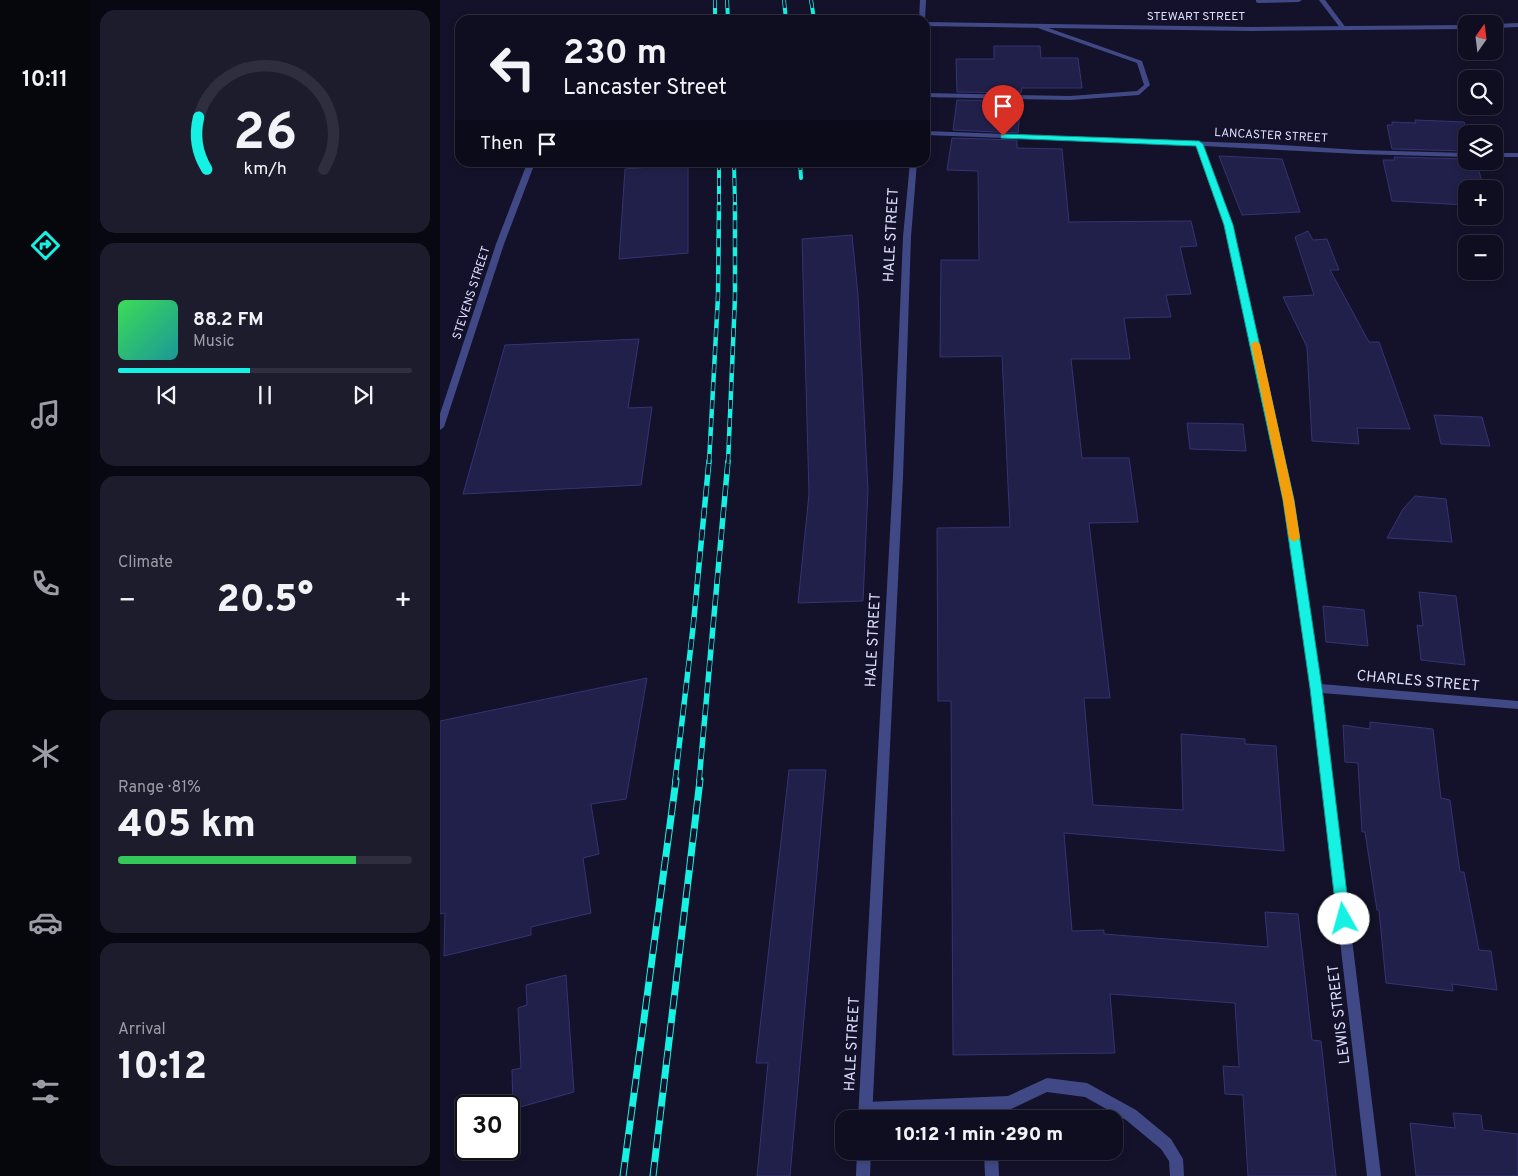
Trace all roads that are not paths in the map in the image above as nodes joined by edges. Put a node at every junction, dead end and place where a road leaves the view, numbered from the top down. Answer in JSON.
{"nodes":[{"id":1,"x":923,"y":0,"type":"edge"},
{"id":2,"x":1299,"y":0,"type":"edge"},
{"id":3,"x":1322,"y":0,"type":"edge"},
{"id":4,"x":1258,"y":2,"type":"dead end"},
{"id":5,"x":922,"y":15,"type":"edge"},
{"id":6,"x":930,"y":24,"type":"edge"},
{"id":7,"x":1518,"y":25,"type":"edge"},
{"id":8,"x":1037,"y":26,"type":"junction"},
{"id":9,"x":1503,"y":26,"type":"edge"},
{"id":10,"x":1458,"y":27,"type":"edge"},
{"id":11,"x":1343,"y":28,"type":"junction"},
{"id":12,"x":930,"y":95,"type":"edge"},
{"id":13,"x":930,"y":133,"type":"edge"},
{"id":14,"x":1199,"y":144,"type":"junction"},
{"id":15,"x":1458,"y":155,"type":"edge"},
{"id":16,"x":1503,"y":155,"type":"edge"},
{"id":17,"x":1518,"y":155,"type":"edge"},
{"id":18,"x":530,"y":167,"type":"edge"},
{"id":19,"x":914,"y":167,"type":"edge"},
{"id":20,"x":440,"y":427,"type":"edge"},
{"id":21,"x":1316,"y":688,"type":"junction"},
{"id":22,"x":1518,"y":705,"type":"edge"},
{"id":23,"x":991,"y":1103,"type":"junction"},
{"id":24,"x":866,"y":1110,"type":"edge"},
{"id":25,"x":911,"y":1110,"type":"edge"},
{"id":26,"x":991,"y":1110,"type":"edge"},
{"id":27,"x":864,"y":1160,"type":"edge"},
{"id":28,"x":991,"y":1160,"type":"edge"},
{"id":29,"x":863,"y":1176,"type":"edge"},
{"id":30,"x":992,"y":1176,"type":"edge"},
{"id":31,"x":1177,"y":1176,"type":"edge"},
{"id":32,"x":1374,"y":1176,"type":"edge"}],
"edges":[{"from":1,"to":5,"type":"street"},
{"from":2,"to":4,"type":"street"},
{"from":3,"to":11,"type":"street"},
{"from":6,"to":8,"type":"street","name":"STEWART STREET"},
{"from":7,"to":9,"type":"street"},
{"from":8,"to":11,"type":"street","name":"STEWART STREET"},
{"from":8,"to":12,"type":"street"},
{"from":10,"to":11,"type":"street","name":"STEWART STREET"},
{"from":13,"to":14,"type":"street","name":"LANCASTER STREET"},
{"from":14,"to":15,"type":"street","name":"LANCASTER STREET"},
{"from":14,"to":21,"type":"street","name":"LEWIS STREET"},
{"from":16,"to":17,"type":"street"},
{"from":18,"to":20,"type":"street","name":"STEVENS STREET"},
{"from":19,"to":24,"type":"street","name":"HALE STREET"},
{"from":21,"to":22,"type":"street","name":"CHARLES STREET"},
{"from":21,"to":32,"type":"street","name":"LEWIS STREET"},
{"from":23,"to":25,"type":"street"},
{"from":23,"to":26,"type":"street"},
{"from":23,"to":31,"type":"street"},
{"from":27,"to":29,"type":"street"},
{"from":28,"to":30,"type":"street"}]}
